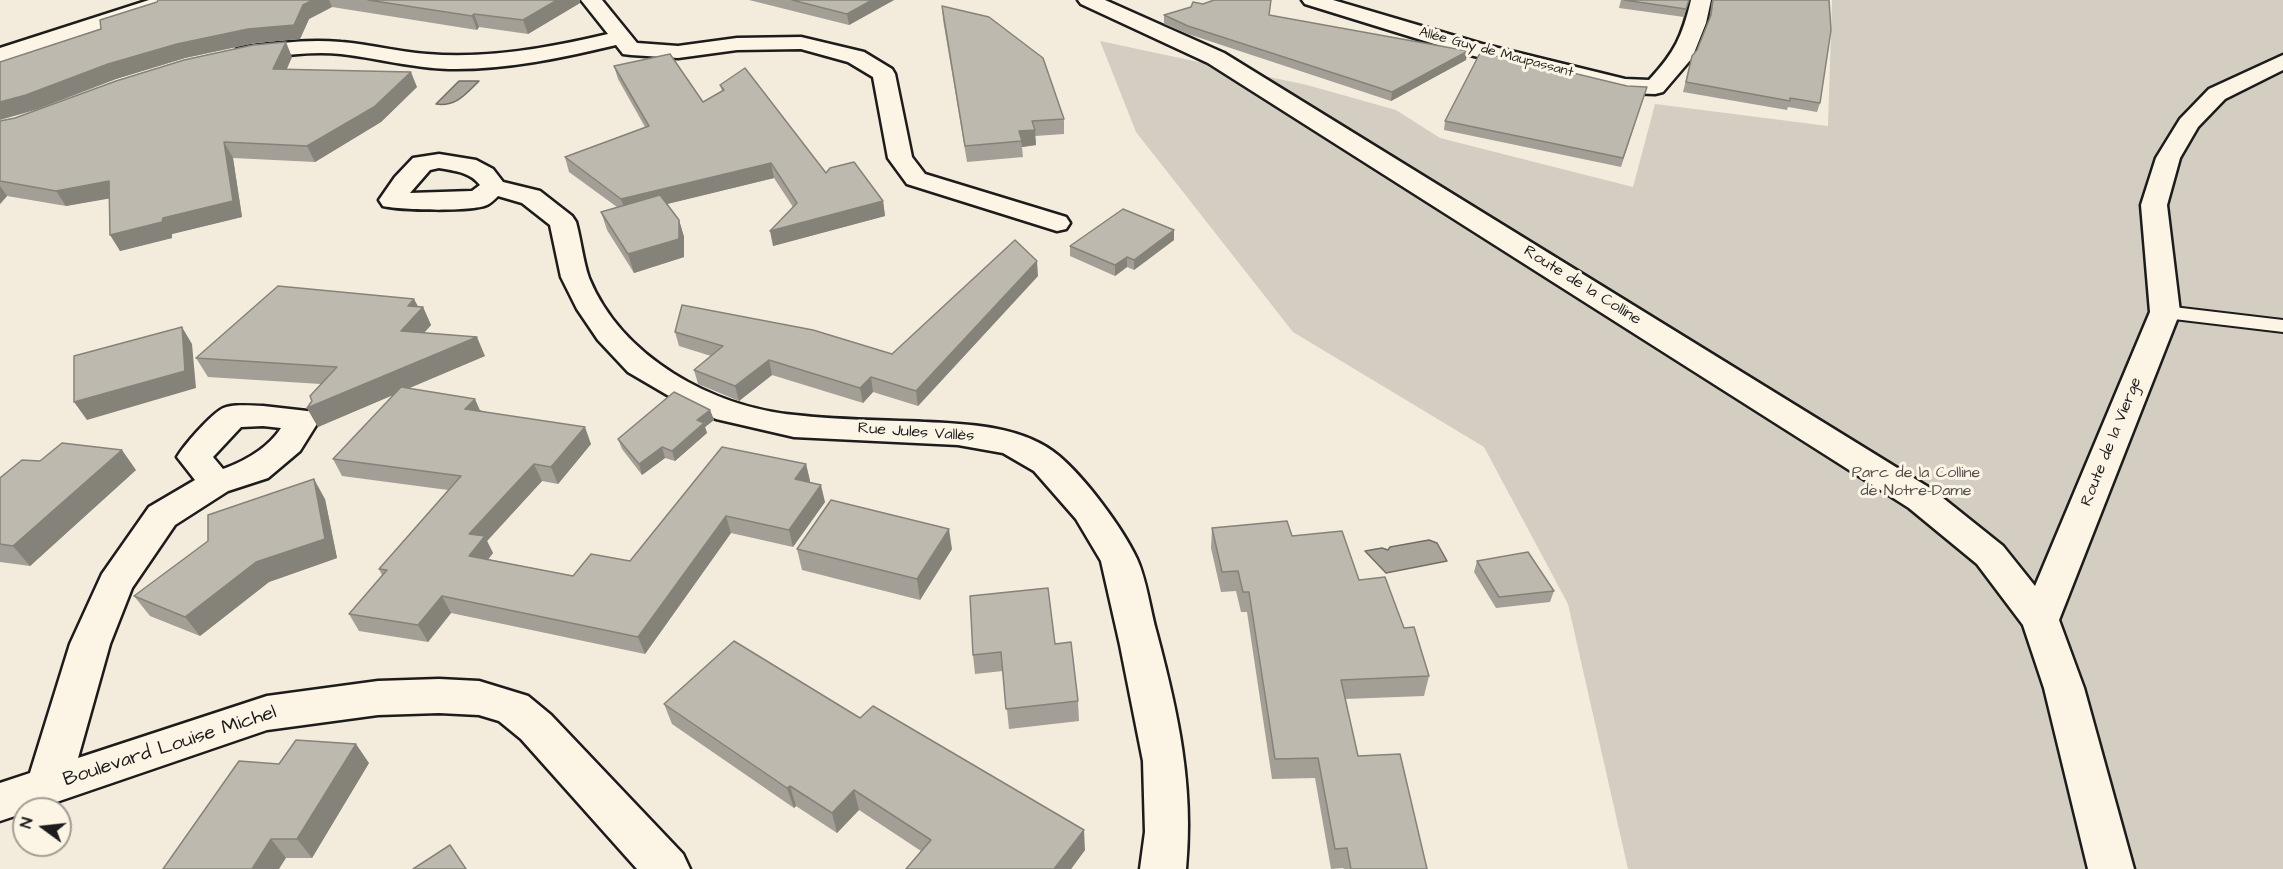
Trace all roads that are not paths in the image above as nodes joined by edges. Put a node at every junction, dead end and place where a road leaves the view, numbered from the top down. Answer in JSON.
{"nodes":[{"id":1,"x":169,"y":0,"type":"edge"},
{"id":2,"x":591,"y":0,"type":"edge"},
{"id":3,"x":1088,"y":0,"type":"edge"},
{"id":4,"x":1312,"y":0,"type":"edge"},
{"id":5,"x":1701,"y":0,"type":"edge"},
{"id":6,"x":0,"y":33,"type":"edge"},
{"id":7,"x":55,"y":36,"type":"junction"},
{"id":8,"x":621,"y":37,"type":"junction"},
{"id":9,"x":0,"y":55,"type":"edge"},
{"id":10,"x":221,"y":59,"type":"edge"},
{"id":11,"x":2283,"y":62,"type":"edge"},
{"id":12,"x":494,"y":186,"type":"dead end"},
{"id":13,"x":1057,"y":224,"type":"dead end"},
{"id":14,"x":2165,"y":312,"type":"junction"},
{"id":15,"x":2283,"y":326,"type":"edge"},
{"id":16,"x":216,"y":483,"type":"dead end"},
{"id":17,"x":2040,"y":620,"type":"junction"},
{"id":18,"x":48,"y":786,"type":"junction"},
{"id":19,"x":0,"y":802,"type":"edge"},
{"id":20,"x":668,"y":869,"type":"edge"},
{"id":21,"x":1162,"y":869,"type":"edge"},
{"id":22,"x":2111,"y":869,"type":"edge"}],
"edges":[{"from":1,"to":7,"type":"street"},
{"from":2,"to":8,"type":"street"},
{"from":3,"to":17,"type":"street","name":"Route de la Colline"},
{"from":4,"to":5,"type":"street","name":"Allée Guy de Maupassant"},
{"from":6,"to":7,"type":"street"},
{"from":7,"to":9,"type":"street"},
{"from":8,"to":10,"type":"street"},
{"from":8,"to":13,"type":"street"},
{"from":11,"to":14,"type":"street"},
{"from":12,"to":21,"type":"street","name":"Rue Jules Vallès"},
{"from":14,"to":15,"type":"lane"},
{"from":14,"to":17,"type":"street","name":"Route de la Vierge"},
{"from":16,"to":18,"type":"street"},
{"from":17,"to":22,"type":"street"},
{"from":18,"to":19,"type":"street","name":"Boulevard Louise Michel"},
{"from":18,"to":20,"type":"street","name":"Boulevard Louise Michel"}]}
